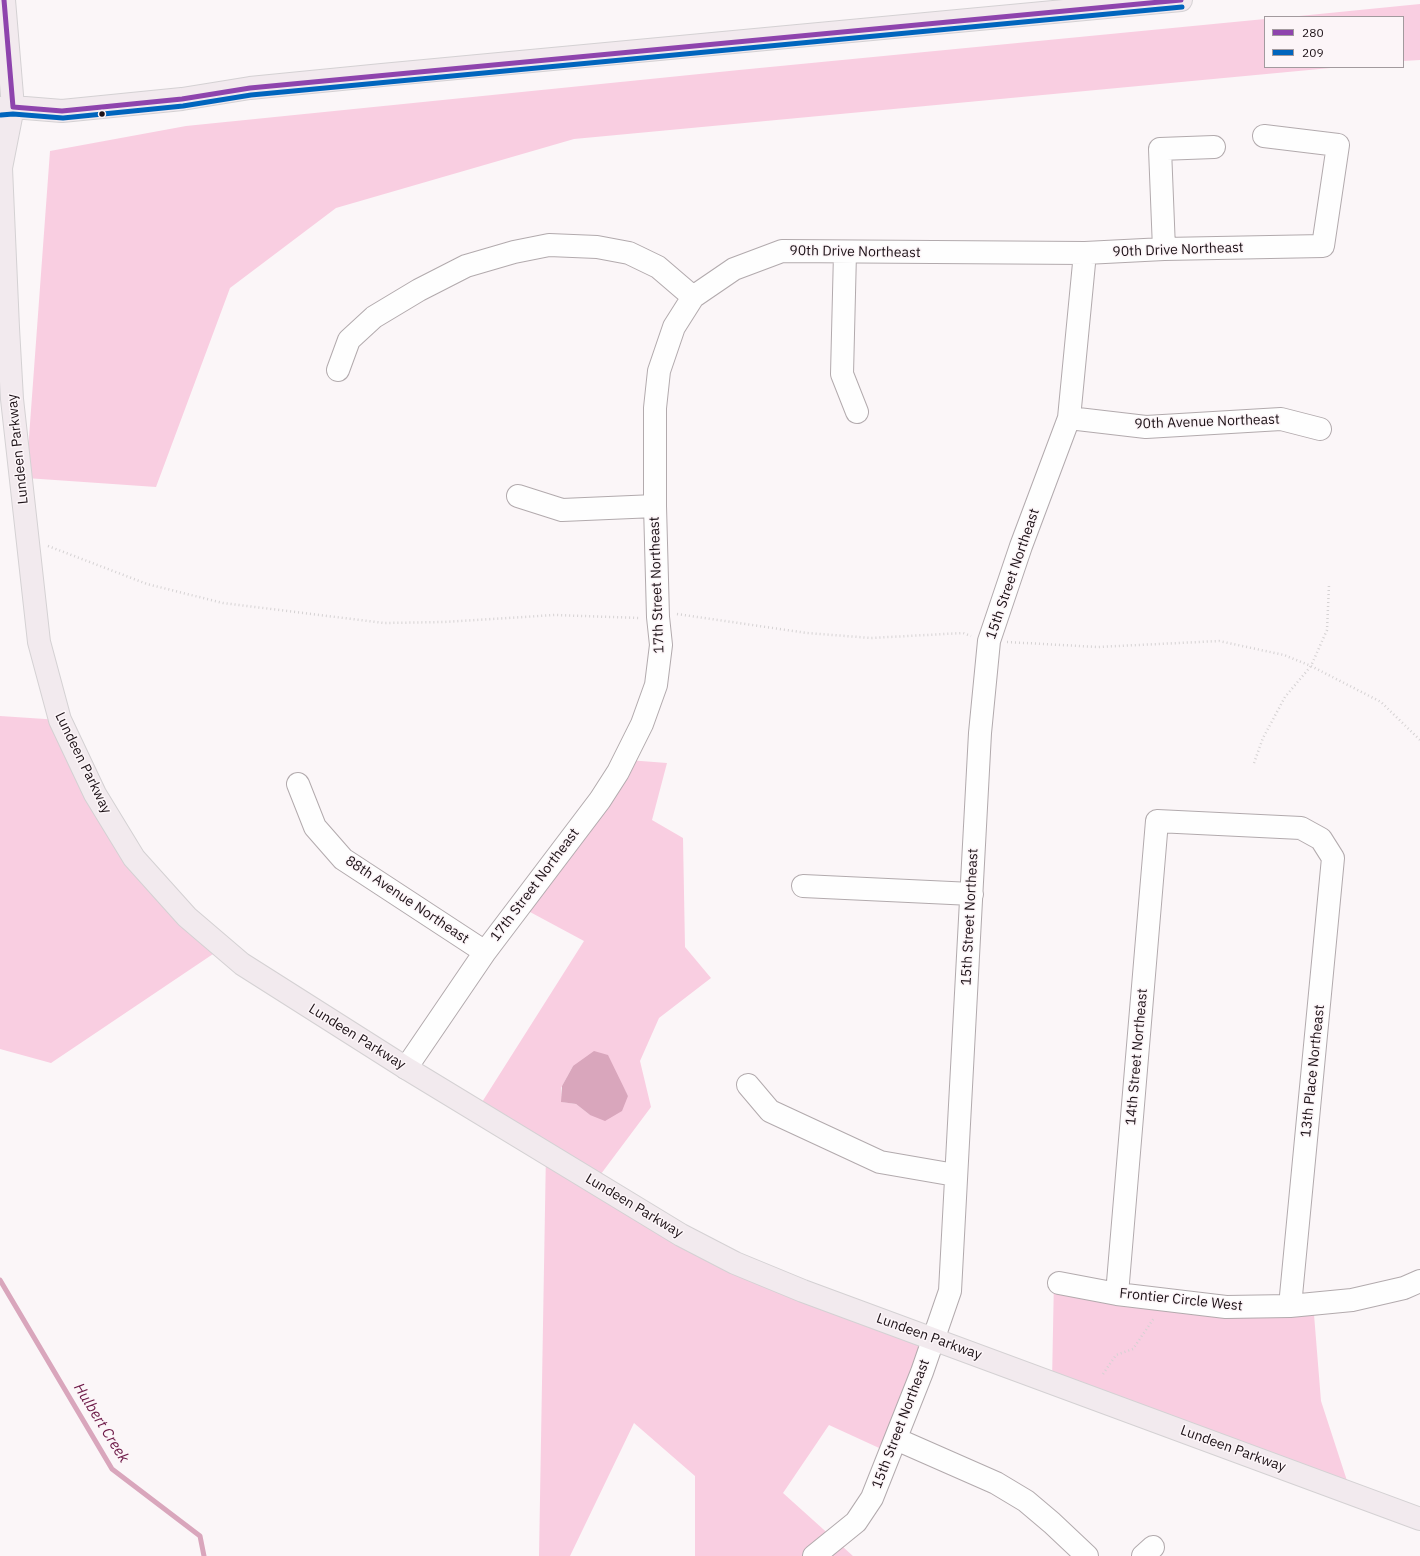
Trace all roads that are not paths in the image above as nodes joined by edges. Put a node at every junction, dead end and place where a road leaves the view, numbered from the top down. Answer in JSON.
{"nodes":[{"id":1,"x":4,"y":0,"type":"edge"},
{"id":2,"x":1181,"y":0,"type":"edge"},
{"id":3,"x":6,"y":108,"type":"edge"},
{"id":4,"x":1264,"y":136,"type":"dead end"},
{"id":5,"x":1214,"y":147,"type":"dead end"},
{"id":6,"x":1164,"y":249,"type":"junction"},
{"id":7,"x":845,"y":252,"type":"junction"},
{"id":8,"x":1085,"y":253,"type":"junction"},
{"id":9,"x":692,"y":297,"type":"junction"},
{"id":10,"x":338,"y":370,"type":"dead end"},
{"id":11,"x":857,"y":412,"type":"dead end"},
{"id":12,"x":1069,"y":418,"type":"junction"},
{"id":13,"x":1320,"y":429,"type":"dead end"},
{"id":14,"x":518,"y":496,"type":"dead end"},
{"id":15,"x":655,"y":506,"type":"junction"},
{"id":16,"x":298,"y":784,"type":"dead end"},
{"id":17,"x":1157,"y":821,"type":"joint"},
{"id":18,"x":803,"y":886,"type":"dead end"},
{"id":19,"x":972,"y":894,"type":"junction"},
{"id":20,"x":485,"y":952,"type":"junction"},
{"id":21,"x":406,"y":1068,"type":"junction"},
{"id":22,"x":748,"y":1084,"type":"dead end"},
{"id":23,"x":956,"y":1175,"type":"junction"},
{"id":24,"x":1420,"y":1281,"type":"edge"},
{"id":25,"x":1059,"y":1283,"type":"dead end"},
{"id":26,"x":1117,"y":1294,"type":"junction"},
{"id":27,"x":1290,"y":1306,"type":"junction"},
{"id":28,"x":934,"y":1338,"type":"junction"},
{"id":29,"x":896,"y":1439,"type":"junction"},
{"id":30,"x":1420,"y":1519,"type":"edge"},
{"id":31,"x":814,"y":1556,"type":"edge"},
{"id":32,"x":1087,"y":1556,"type":"edge"}],
"edges":[{"from":1,"to":3,"type":"main road","name":"Lundeen Parkway"},
{"from":2,"to":3,"type":"main road"},
{"from":3,"to":21,"type":"main road","name":"Lundeen Parkway"},
{"from":4,"to":6,"type":"street","name":"90th Drive Northeast"},
{"from":5,"to":6,"type":"street"},
{"from":6,"to":8,"type":"street","name":"90th Drive Northeast"},
{"from":7,"to":8,"type":"street","name":"90th Drive Northeast"},
{"from":7,"to":9,"type":"street","name":"90th Drive Northeast"},
{"from":7,"to":11,"type":"street"},
{"from":8,"to":12,"type":"street","name":"15th Street Northeast"},
{"from":9,"to":10,"type":"street"},
{"from":9,"to":15,"type":"street","name":"17th Street Northeast"},
{"from":12,"to":13,"type":"street","name":"90th Avenue Northeast"},
{"from":12,"to":19,"type":"street","name":"15th Street Northeast"},
{"from":14,"to":15,"type":"street"},
{"from":15,"to":20,"type":"street","name":"17th Street Northeast"},
{"from":16,"to":20,"type":"street","name":"88th Avenue Northeast"},
{"from":17,"to":26,"type":"street","name":"14th Street Northeast"},
{"from":17,"to":27,"type":"street","name":"13th Place Northeast"},
{"from":18,"to":19,"type":"street"},
{"from":19,"to":23,"type":"street","name":"15th Street Northeast"},
{"from":20,"to":21,"type":"street","name":"17th Street Northeast"},
{"from":21,"to":28,"type":"main road","name":"Lundeen Parkway"},
{"from":22,"to":23,"type":"street"},
{"from":23,"to":28,"type":"street","name":"15th Street Northeast"},
{"from":24,"to":27,"type":"street","name":"Frontier Circle West"},
{"from":25,"to":26,"type":"street","name":"Frontier Circle West"},
{"from":26,"to":27,"type":"street","name":"Frontier Circle West"},
{"from":28,"to":29,"type":"street","name":"15th Street Northeast"},
{"from":28,"to":30,"type":"main road","name":"Lundeen Parkway"},
{"from":29,"to":31,"type":"street","name":"15th Street Northeast"},
{"from":29,"to":32,"type":"street"}]}
